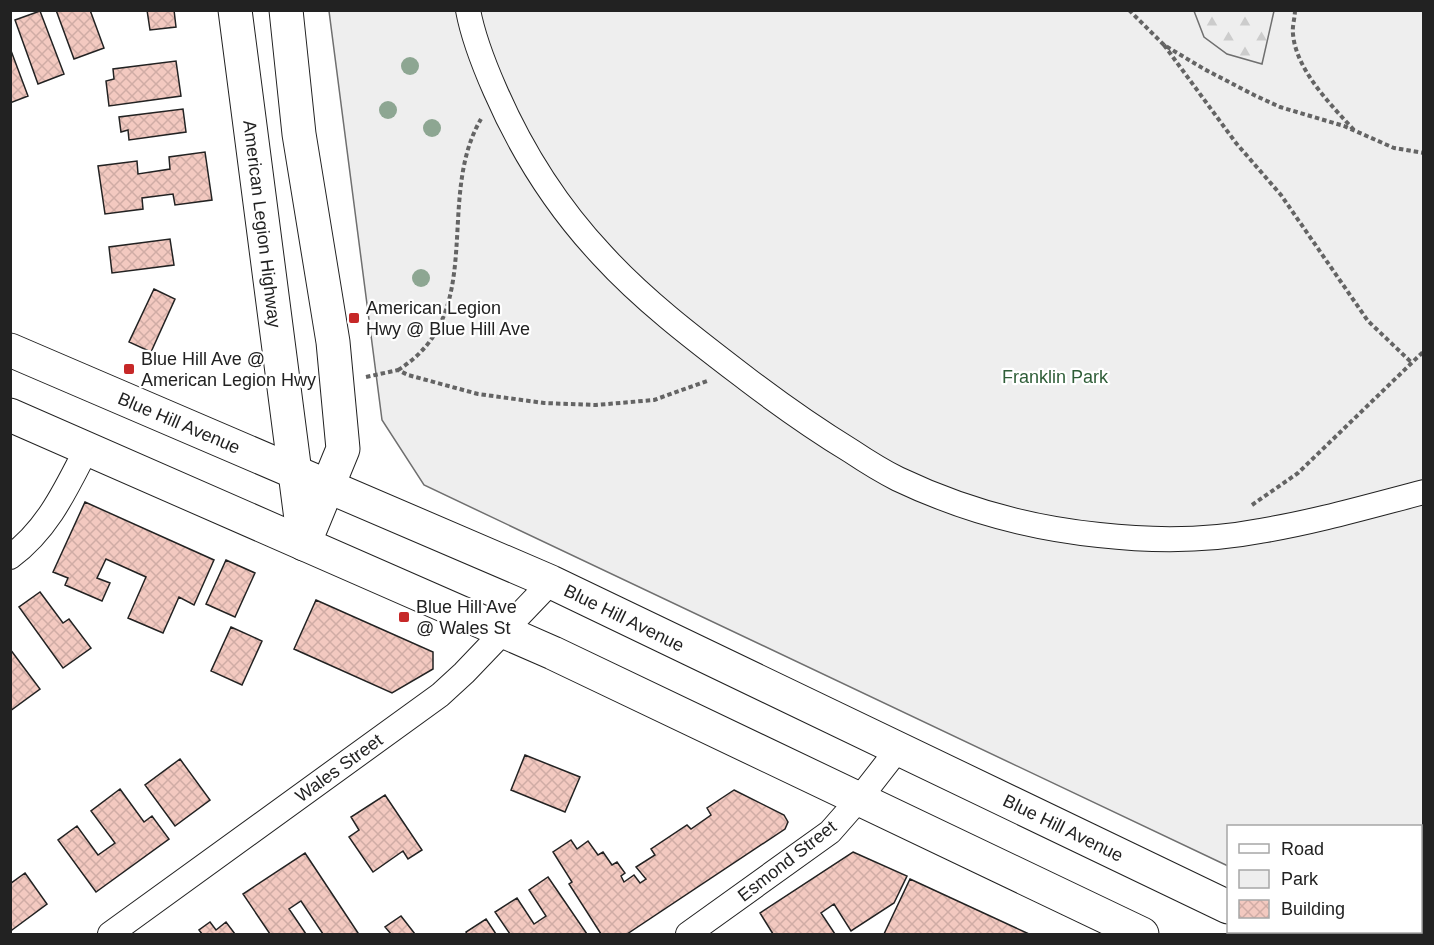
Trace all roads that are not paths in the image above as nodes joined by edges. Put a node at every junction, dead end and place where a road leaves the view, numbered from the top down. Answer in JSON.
{"nodes":[{"id":1,"x":235,"y":10,"type":"edge"},
{"id":2,"x":286,"y":10,"type":"edge"},
{"id":3,"x":468,"y":10,"type":"edge"},
{"id":4,"x":10,"y":350,"type":"edge"},
{"id":5,"x":10,"y":415,"type":"edge"},
{"id":6,"x":87,"y":448,"type":"junction"},
{"id":7,"x":295,"y":472,"type":"junction"},
{"id":8,"x":328,"y":486,"type":"junction"},
{"id":9,"x":1424,"y":492,"type":"edge"},
{"id":10,"x":304,"y":544,"type":"junction"},
{"id":11,"x":10,"y":557,"type":"edge"},
{"id":12,"x":551,"y":582,"type":"junction"},
{"id":13,"x":504,"y":632,"type":"junction"},
{"id":14,"x":898,"y":749,"type":"junction"},
{"id":15,"x":860,"y":799,"type":"junction"},
{"id":16,"x":1227,"y":907,"type":"edge"},
{"id":17,"x":110,"y":934,"type":"edge"},
{"id":18,"x":688,"y":934,"type":"edge"},
{"id":19,"x":1142,"y":934,"type":"edge"}],
"edges":[{"from":1,"to":7,"type":"main road","name":"American Legion Highway"},
{"from":2,"to":8,"type":"main road"},
{"from":3,"to":9,"type":"street"},
{"from":4,"to":7,"type":"main road","name":"Blue Hill Avenue"},
{"from":5,"to":6,"type":"main road"},
{"from":6,"to":10,"type":"main road"},
{"from":6,"to":11,"type":"street"},
{"from":7,"to":8,"type":"main road","name":"Blue Hill Avenue"},
{"from":7,"to":10,"type":"main road","name":"American Legion Highway"},
{"from":8,"to":10,"type":"main road"},
{"from":8,"to":12,"type":"main road","name":"Blue Hill Avenue"},
{"from":10,"to":13,"type":"main road"},
{"from":12,"to":13,"type":"street","name":"Wales Street"},
{"from":12,"to":14,"type":"main road","name":"Blue Hill Avenue"},
{"from":13,"to":15,"type":"main road"},
{"from":13,"to":17,"type":"street","name":"Wales Street"},
{"from":14,"to":15,"type":"street","name":"Esmond Street"},
{"from":14,"to":16,"type":"main road","name":"Blue Hill Avenue"},
{"from":15,"to":18,"type":"street","name":"Esmond Street"},
{"from":15,"to":19,"type":"main road"}]}
